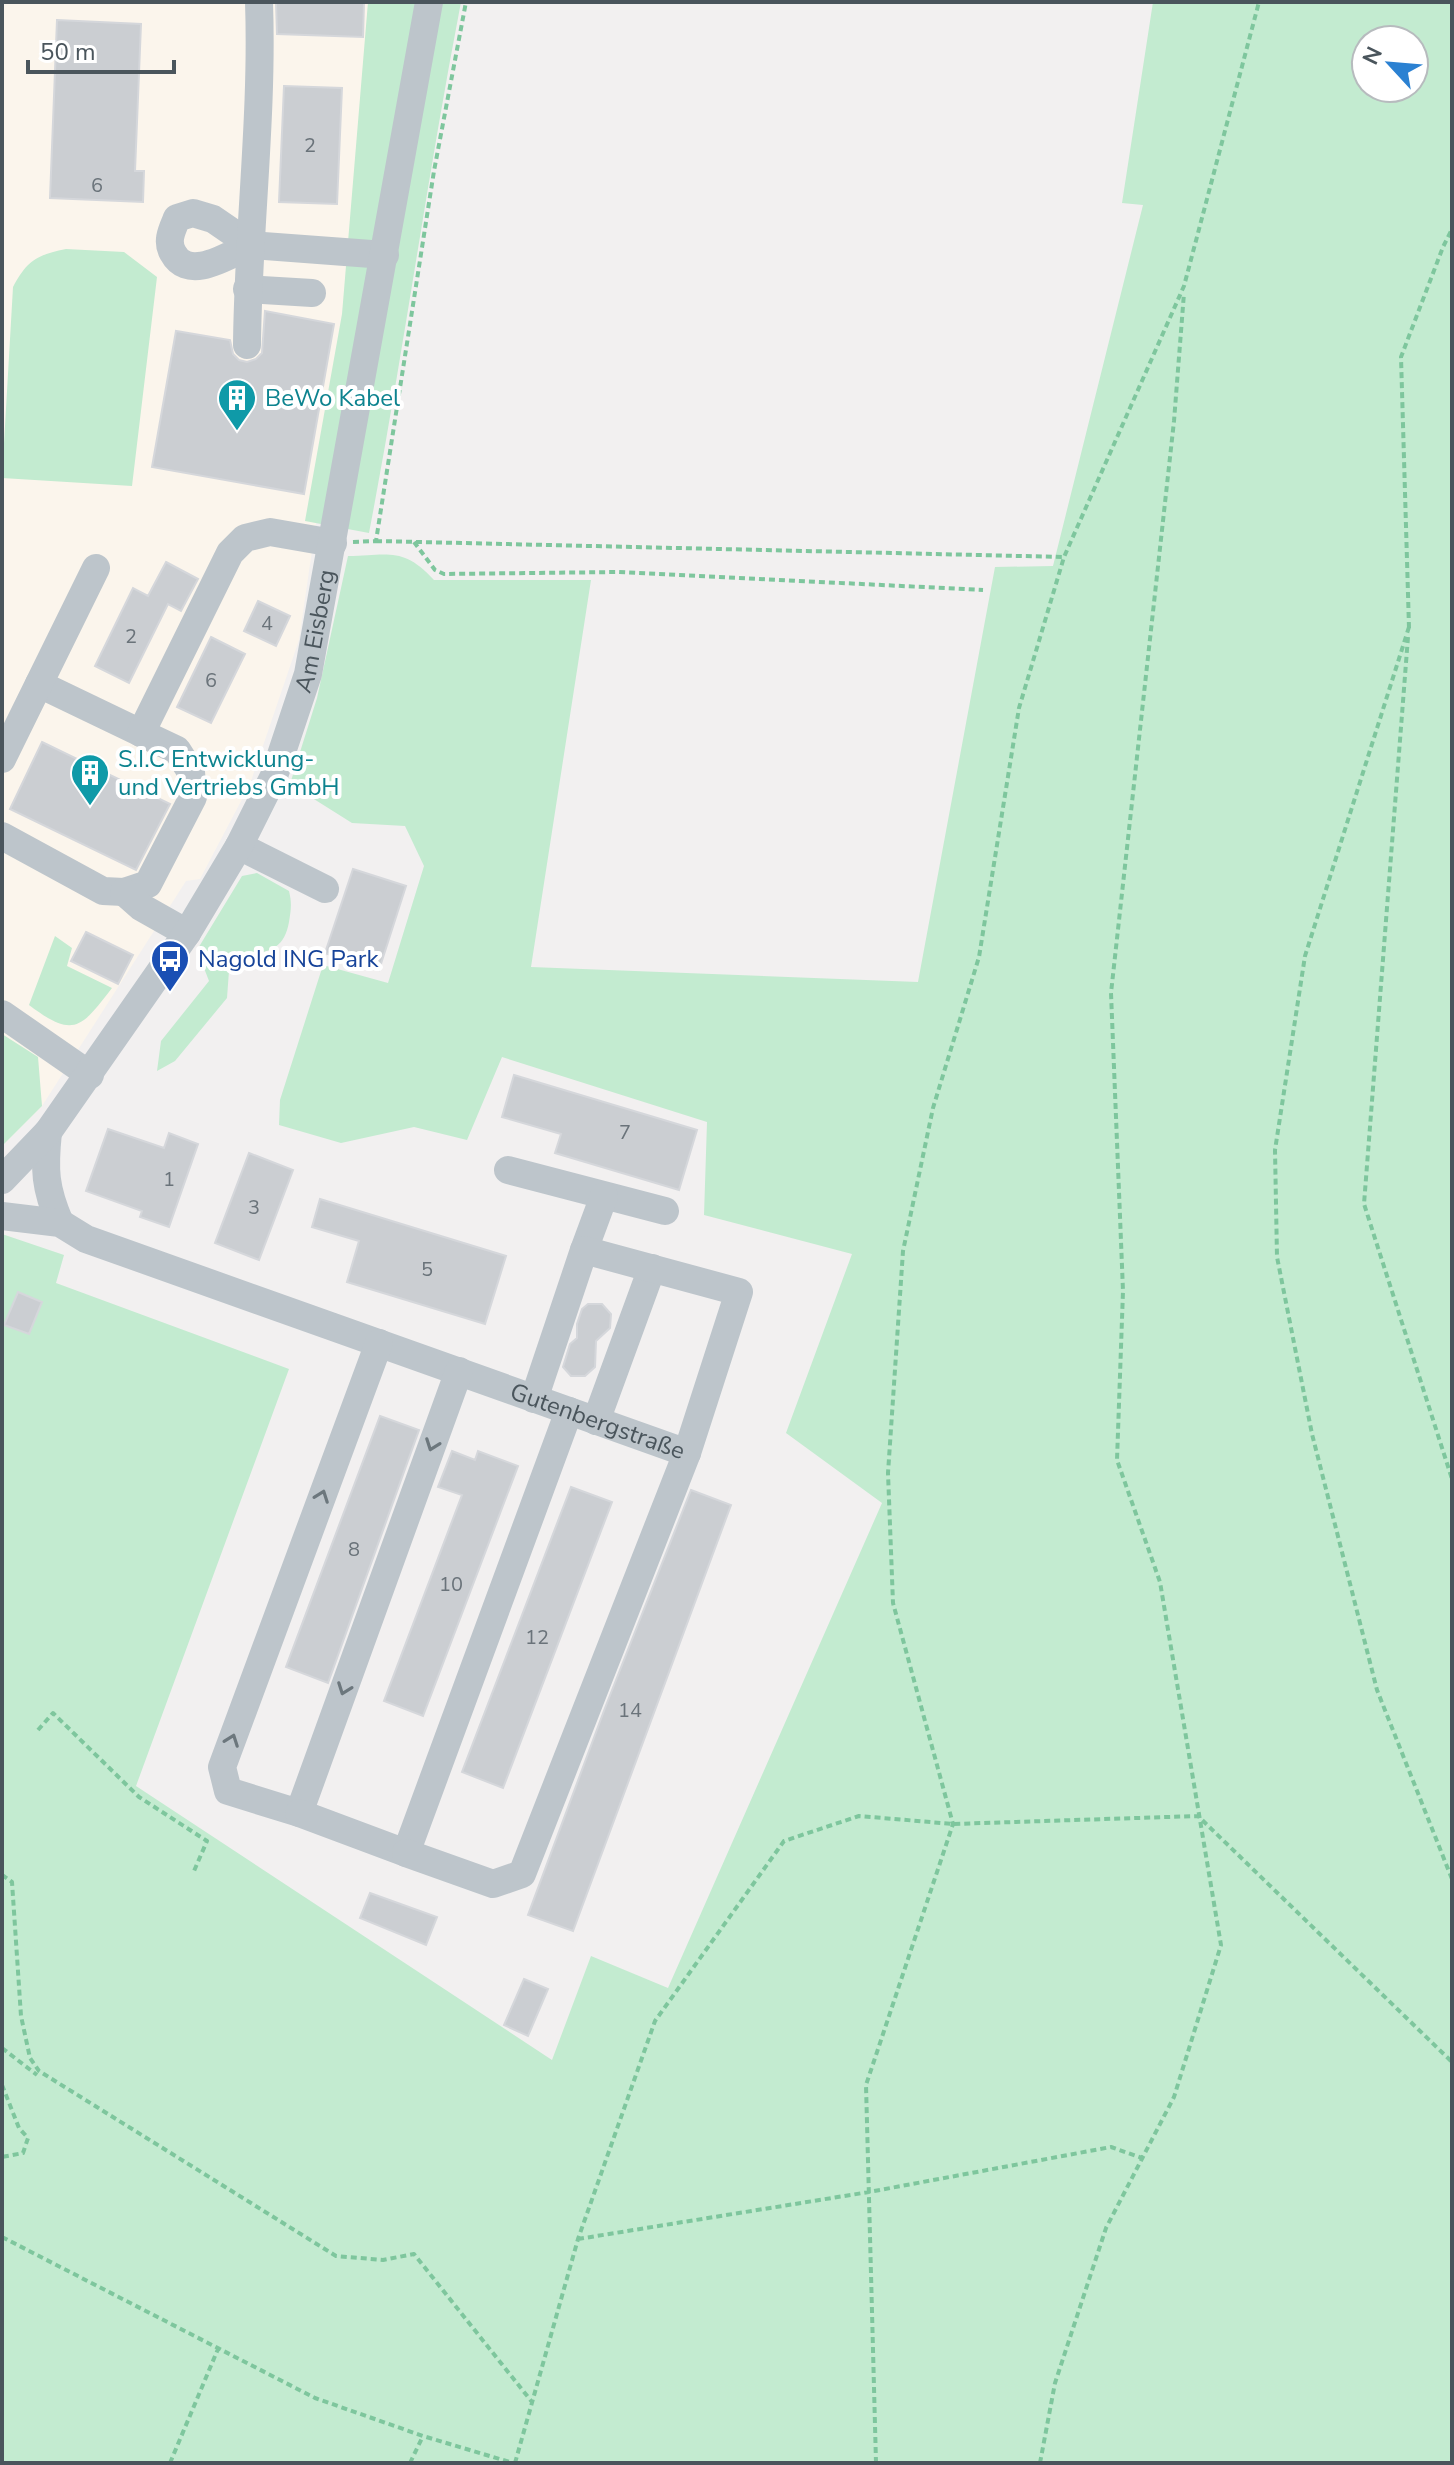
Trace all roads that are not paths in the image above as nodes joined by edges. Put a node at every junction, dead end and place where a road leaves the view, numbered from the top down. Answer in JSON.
{"nodes":[{"id":1,"x":259,"y":2,"type":"edge"},
{"id":2,"x":429,"y":2,"type":"edge"},
{"id":3,"x":251,"y":245,"type":"junction"},
{"id":4,"x":385,"y":255,"type":"junction"},
{"id":5,"x":247,"y":289,"type":"junction"},
{"id":6,"x":312,"y":293,"type":"dead end"},
{"id":7,"x":247,"y":345,"type":"dead end"},
{"id":8,"x":333,"y":543,"type":"junction"},
{"id":9,"x":96,"y":568,"type":"dead end"},
{"id":10,"x":39,"y":684,"type":"junction"},
{"id":11,"x":141,"y":733,"type":"junction"},
{"id":12,"x":2,"y":759,"type":"edge"},
{"id":13,"x":2,"y":836,"type":"edge"},
{"id":14,"x":239,"y":846,"type":"junction"},
{"id":15,"x":325,"y":889,"type":"dead end"},
{"id":16,"x":124,"y":892,"type":"junction"},
{"id":17,"x":187,"y":933,"type":"junction"},
{"id":18,"x":2,"y":1014,"type":"edge"},
{"id":19,"x":90,"y":1075,"type":"junction"},
{"id":20,"x":48,"y":1132,"type":"junction"},
{"id":21,"x":508,"y":1170,"type":"dead end"},
{"id":22,"x":2,"y":1180,"type":"edge"},
{"id":23,"x":604,"y":1196,"type":"junction"},
{"id":24,"x":665,"y":1211,"type":"dead end"},
{"id":25,"x":2,"y":1216,"type":"edge"},
{"id":26,"x":60,"y":1223,"type":"junction"},
{"id":27,"x":584,"y":1250,"type":"junction"},
{"id":28,"x":652,"y":1268,"type":"junction"},
{"id":29,"x":379,"y":1343,"type":"junction"},
{"id":30,"x":459,"y":1371,"type":"junction"},
{"id":31,"x":534,"y":1399,"type":"junction"},
{"id":32,"x":569,"y":1411,"type":"junction"},
{"id":33,"x":596,"y":1421,"type":"junction"},
{"id":34,"x":687,"y":1453,"type":"junction"},
{"id":35,"x":299,"y":1813,"type":"junction"},
{"id":36,"x":406,"y":1853,"type":"junction"}],
"edges":[{"from":1,"to":3,"type":"street"},
{"from":2,"to":4,"type":"street","name":"Am Eisberg"},
{"from":3,"to":4,"type":"street"},
{"from":3,"to":5,"type":"street"},
{"from":4,"to":8,"type":"street","name":"Am Eisberg"},
{"from":5,"to":6,"type":"street"},
{"from":5,"to":7,"type":"street"},
{"from":8,"to":11,"type":"street"},
{"from":8,"to":14,"type":"street","name":"Am Eisberg"},
{"from":9,"to":10,"type":"street"},
{"from":10,"to":11,"type":"street"},
{"from":10,"to":12,"type":"street"},
{"from":11,"to":16,"type":"street"},
{"from":13,"to":16,"type":"street"},
{"from":14,"to":15,"type":"street"},
{"from":14,"to":17,"type":"street","name":"Am Eisberg"},
{"from":16,"to":17,"type":"street"},
{"from":17,"to":19,"type":"street","name":"Am Eisberg"},
{"from":18,"to":19,"type":"street"},
{"from":19,"to":20,"type":"street","name":"Am Eisberg"},
{"from":20,"to":22,"type":"street","name":"Am Eisberg"},
{"from":20,"to":26,"type":"street"},
{"from":21,"to":23,"type":"street"},
{"from":23,"to":24,"type":"street"},
{"from":23,"to":27,"type":"street"},
{"from":25,"to":26,"type":"street","name":"Gutenbergstraße"},
{"from":26,"to":29,"type":"street","name":"Gutenbergstraße"},
{"from":27,"to":28,"type":"street"},
{"from":27,"to":31,"type":"street"},
{"from":28,"to":33,"type":"street"},
{"from":28,"to":34,"type":"street"},
{"from":29,"to":30,"type":"street","name":"Gutenbergstraße"},
{"from":35,"to":29,"type":"street","name":"Gutenbergstraße","one_way":true},
{"from":30,"to":31,"type":"street","name":"Gutenbergstraße"},
{"from":30,"to":35,"type":"street","one_way":true},
{"from":31,"to":32,"type":"street","name":"Gutenbergstraße"},
{"from":32,"to":33,"type":"street","name":"Gutenbergstraße"},
{"from":32,"to":36,"type":"street"},
{"from":33,"to":34,"type":"street","name":"Gutenbergstraße"},
{"from":34,"to":36,"type":"street","name":"Gutenbergstraße"},
{"from":35,"to":36,"type":"street","name":"Gutenbergstraße"}]}
